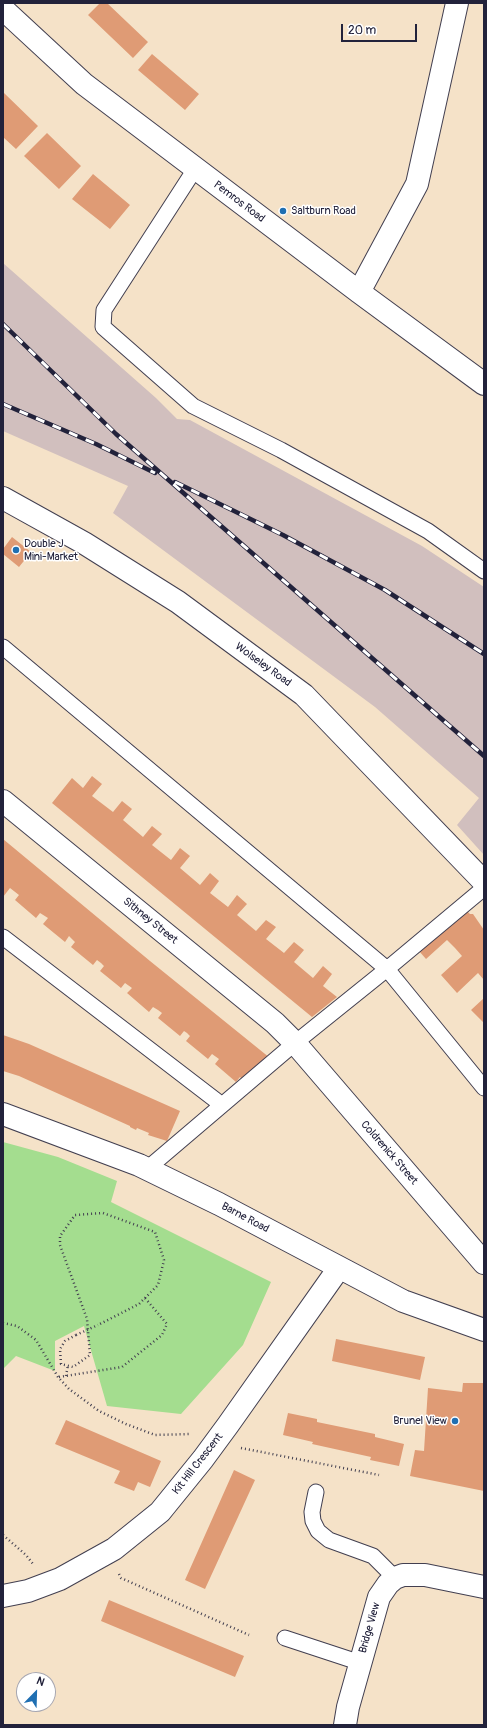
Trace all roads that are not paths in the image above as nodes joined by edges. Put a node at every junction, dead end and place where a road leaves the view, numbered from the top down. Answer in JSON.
{"nodes":[{"id":1,"x":457,"y":3,"type":"edge"},
{"id":2,"x":3,"y":9,"type":"edge"},
{"id":3,"x":195,"y":169,"type":"junction"},
{"id":4,"x":358,"y":292,"type":"junction"},
{"id":5,"x":484,"y":384,"type":"edge"},
{"id":6,"x":3,"y":498,"type":"edge"},
{"id":7,"x":484,"y":571,"type":"edge"},
{"id":8,"x":3,"y":647,"type":"edge"},
{"id":9,"x":3,"y":801,"type":"edge"},
{"id":10,"x":484,"y":882,"type":"edge"},
{"id":11,"x":484,"y":888,"type":"edge"},
{"id":12,"x":3,"y":937,"type":"edge"},
{"id":13,"x":387,"y":969,"type":"junction"},
{"id":14,"x":295,"y":1042,"type":"junction"},
{"id":15,"x":484,"y":1088,"type":"edge"},
{"id":16,"x":222,"y":1105,"type":"junction"},
{"id":17,"x":3,"y":1114,"type":"edge"},
{"id":18,"x":147,"y":1169,"type":"junction"},
{"id":19,"x":484,"y":1263,"type":"edge"},
{"id":20,"x":339,"y":1268,"type":"junction"},
{"id":21,"x":484,"y":1330,"type":"edge"},
{"id":22,"x":316,"y":1492,"type":"dead end"},
{"id":23,"x":395,"y":1578,"type":"junction"},
{"id":24,"x":484,"y":1587,"type":"edge"},
{"id":25,"x":3,"y":1596,"type":"edge"},
{"id":26,"x":285,"y":1638,"type":"dead end"},
{"id":27,"x":361,"y":1663,"type":"junction"},
{"id":28,"x":345,"y":1725,"type":"edge"}],
"edges":[{"from":1,"to":4,"type":"street"},
{"from":2,"to":3,"type":"street","name":"Pemros Road"},
{"from":3,"to":4,"type":"street","name":"Pemros Road"},
{"from":3,"to":7,"type":"lane"},
{"from":4,"to":5,"type":"street","name":"Pemros Road"},
{"from":6,"to":10,"type":"street","name":"Wolseley Road"},
{"from":8,"to":13,"type":"lane"},
{"from":9,"to":14,"type":"street","name":"Sithney Street"},
{"from":11,"to":13,"type":"lane"},
{"from":12,"to":16,"type":"lane"},
{"from":13,"to":14,"type":"lane"},
{"from":13,"to":15,"type":"lane"},
{"from":14,"to":16,"type":"lane"},
{"from":14,"to":19,"type":"street","name":"Coldrenick Street"},
{"from":16,"to":18,"type":"lane"},
{"from":17,"to":18,"type":"street","name":"Barne Road"},
{"from":18,"to":20,"type":"street","name":"Barne Road"},
{"from":20,"to":21,"type":"street","name":"Barne Road"},
{"from":20,"to":25,"type":"street","name":"Kit Hill Crescent"},
{"from":22,"to":23,"type":"lane"},
{"from":23,"to":24,"type":"street"},
{"from":23,"to":27,"type":"street","name":"Bridge View"},
{"from":26,"to":27,"type":"lane"},
{"from":27,"to":28,"type":"street","name":"Bridge View"}]}
